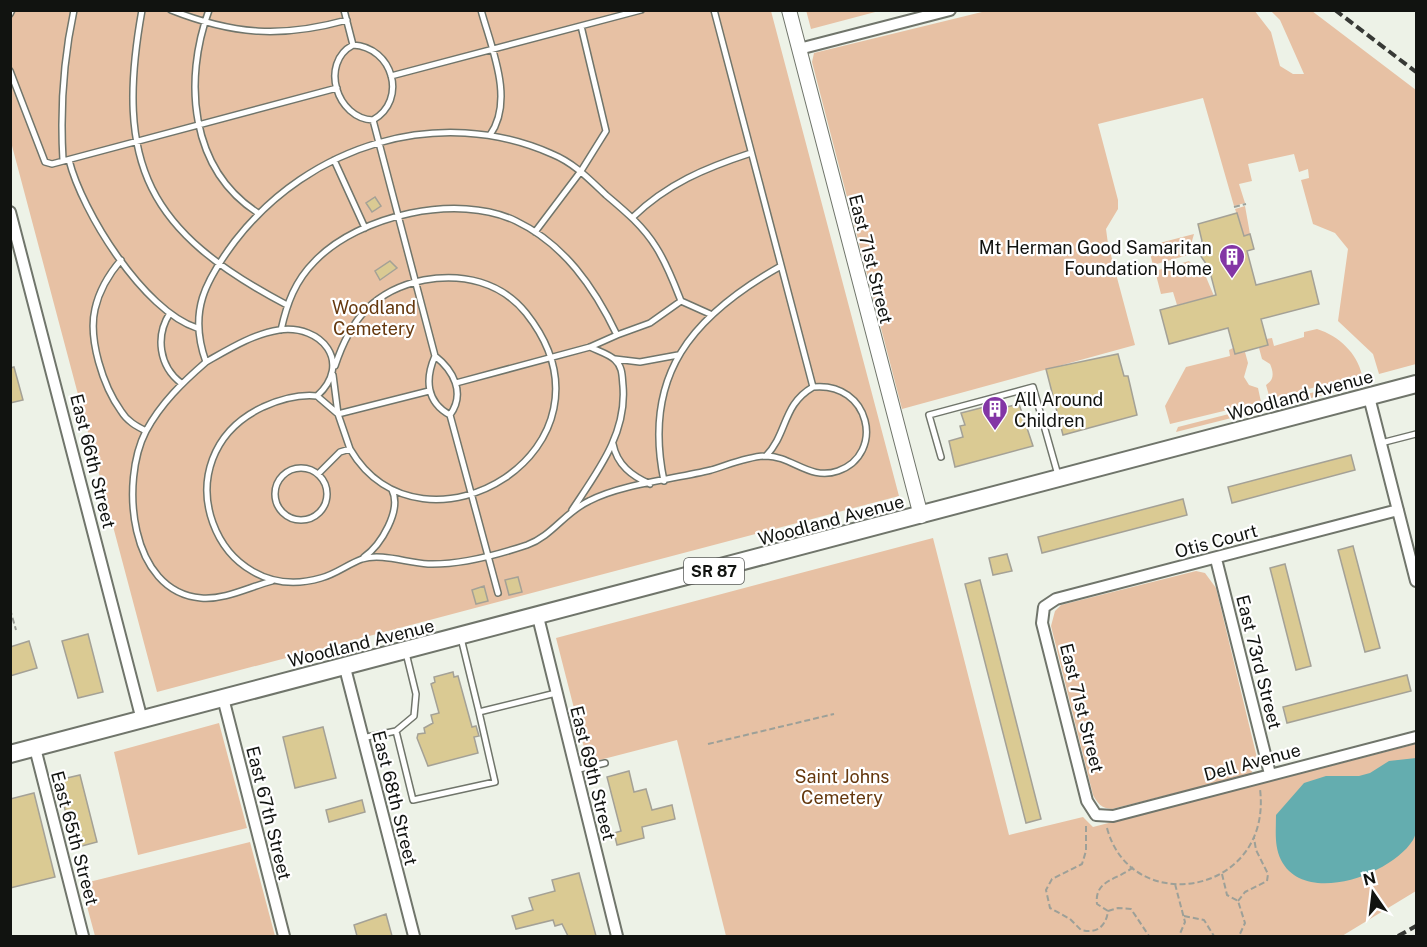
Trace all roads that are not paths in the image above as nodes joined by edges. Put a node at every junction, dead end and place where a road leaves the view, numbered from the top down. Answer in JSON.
{"nodes":[{"id":1,"x":74,"y":10,"type":"edge"},
{"id":2,"x":142,"y":10,"type":"edge"},
{"id":3,"x":171,"y":10,"type":"edge"},
{"id":4,"x":208,"y":10,"type":"edge"},
{"id":5,"x":344,"y":10,"type":"edge"},
{"id":6,"x":482,"y":10,"type":"edge"},
{"id":7,"x":641,"y":10,"type":"edge"},
{"id":8,"x":714,"y":10,"type":"edge"},
{"id":9,"x":789,"y":10,"type":"edge"},
{"id":10,"x":950,"y":10,"type":"edge"},
{"id":11,"x":347,"y":20,"type":"junction"},
{"id":12,"x":204,"y":22,"type":"junction"},
{"id":13,"x":581,"y":26,"type":"junction"},
{"id":14,"x":353,"y":45,"type":"junction"},
{"id":15,"x":799,"y":49,"type":"junction"},
{"id":16,"x":492,"y":51,"type":"junction"},
{"id":17,"x":10,"y":71,"type":"edge"},
{"id":18,"x":391,"y":76,"type":"junction"},
{"id":19,"x":337,"y":88,"type":"junction"},
{"id":20,"x":373,"y":120,"type":"junction"},
{"id":21,"x":198,"y":125,"type":"junction"},
{"id":22,"x":490,"y":135,"type":"junction"},
{"id":23,"x":135,"y":142,"type":"junction"},
{"id":24,"x":379,"y":142,"type":"junction"},
{"id":25,"x":751,"y":153,"type":"junction"},
{"id":26,"x":66,"y":160,"type":"junction"},
{"id":27,"x":334,"y":160,"type":"junction"},
{"id":28,"x":581,"y":171,"type":"junction"},
{"id":29,"x":10,"y":212,"type":"edge"},
{"id":30,"x":258,"y":213,"type":"junction"},
{"id":31,"x":399,"y":217,"type":"junction"},
{"id":32,"x":633,"y":218,"type":"junction"},
{"id":33,"x":365,"y":228,"type":"junction"},
{"id":34,"x":534,"y":232,"type":"junction"},
{"id":35,"x":121,"y":260,"type":"junction"},
{"id":36,"x":219,"y":264,"type":"junction"},
{"id":37,"x":781,"y":266,"type":"junction"},
{"id":38,"x":416,"y":282,"type":"junction"},
{"id":39,"x":681,"y":301,"type":"junction"},
{"id":40,"x":287,"y":305,"type":"junction"},
{"id":41,"x":170,"y":313,"type":"junction"},
{"id":42,"x":711,"y":314,"type":"junction"},
{"id":43,"x":197,"y":328,"type":"junction"},
{"id":44,"x":281,"y":330,"type":"junction"},
{"id":45,"x":617,"y":335,"type":"junction"},
{"id":46,"x":590,"y":347,"type":"junction"},
{"id":47,"x":678,"y":355,"type":"junction"},
{"id":48,"x":435,"y":356,"type":"junction"},
{"id":49,"x":551,"y":357,"type":"junction"},
{"id":50,"x":615,"y":359,"type":"junction"},
{"id":51,"x":206,"y":362,"type":"junction"},
{"id":52,"x":333,"y":369,"type":"junction"},
{"id":53,"x":181,"y":383,"type":"junction"},
{"id":54,"x":456,"y":383,"type":"junction"},
{"id":55,"x":1416,"y":384,"type":"edge"},
{"id":56,"x":813,"y":387,"type":"junction"},
{"id":57,"x":429,"y":391,"type":"junction"},
{"id":58,"x":317,"y":396,"type":"junction"},
{"id":59,"x":1369,"y":398,"type":"junction"},
{"id":60,"x":338,"y":414,"type":"junction"},
{"id":61,"x":450,"y":415,"type":"junction"},
{"id":62,"x":146,"y":431,"type":"junction"},
{"id":63,"x":1416,"y":434,"type":"edge"},
{"id":64,"x":613,"y":443,"type":"junction"},
{"id":65,"x":1381,"y":443,"type":"junction"},
{"id":66,"x":350,"y":449,"type":"junction"},
{"id":67,"x":766,"y":456,"type":"junction"},
{"id":68,"x":941,"y":457,"type":"dead end"},
{"id":69,"x":318,"y":474,"type":"junction"},
{"id":70,"x":1059,"y":479,"type":"junction"},
{"id":71,"x":664,"y":482,"type":"junction"},
{"id":72,"x":651,"y":484,"type":"junction"},
{"id":73,"x":391,"y":489,"type":"junction"},
{"id":74,"x":472,"y":493,"type":"junction"},
{"id":75,"x":408,"y":495,"type":"junction"},
{"id":76,"x":396,"y":502,"type":"junction"},
{"id":77,"x":1398,"y":510,"type":"junction"},
{"id":78,"x":568,"y":516,"type":"junction"},
{"id":79,"x":921,"y":516,"type":"junction"},
{"id":80,"x":488,"y":556,"type":"junction"},
{"id":81,"x":363,"y":558,"type":"junction"},
{"id":82,"x":1216,"y":559,"type":"junction"},
{"id":83,"x":1416,"y":580,"type":"edge"},
{"id":84,"x":272,"y":581,"type":"junction"},
{"id":85,"x":498,"y":593,"type":"dead end"},
{"id":86,"x":1044,"y":607,"type":"joint"},
{"id":87,"x":538,"y":617,"type":"junction"},
{"id":88,"x":460,"y":637,"type":"junction"},
{"id":89,"x":405,"y":652,"type":"junction"},
{"id":90,"x":345,"y":668,"type":"junction"},
{"id":91,"x":556,"y":693,"type":"junction"},
{"id":92,"x":223,"y":698,"type":"junction"},
{"id":93,"x":479,"y":712,"type":"junction"},
{"id":94,"x":142,"y":720,"type":"junction"},
{"id":95,"x":396,"y":732,"type":"junction"},
{"id":96,"x":1416,"y":737,"type":"edge"},
{"id":97,"x":362,"y":738,"type":"junction"},
{"id":98,"x":34,"y":748,"type":"junction"},
{"id":99,"x":10,"y":754,"type":"edge"},
{"id":100,"x":605,"y":763,"type":"dead end"},
{"id":101,"x":575,"y":770,"type":"junction"},
{"id":102,"x":1270,"y":774,"type":"junction"},
{"id":103,"x":1096,"y":815,"type":"joint"},
{"id":104,"x":83,"y":936,"type":"edge"},
{"id":105,"x":284,"y":936,"type":"edge"},
{"id":106,"x":414,"y":936,"type":"edge"},
{"id":107,"x":617,"y":936,"type":"edge"}],
"edges":[{"from":1,"to":26,"type":"lane"},
{"from":2,"to":23,"type":"lane"},
{"from":3,"to":12,"type":"lane"},
{"from":4,"to":12,"type":"lane"},
{"from":5,"to":11,"type":"lane"},
{"from":6,"to":16,"type":"lane"},
{"from":7,"to":13,"type":"lane"},
{"from":8,"to":25,"type":"lane"},
{"from":9,"to":15,"type":"street","name":"East 71st Street"},
{"from":10,"to":15,"type":"street"},
{"from":11,"to":12,"type":"lane"},
{"from":11,"to":14,"type":"lane"},
{"from":12,"to":21,"type":"lane"},
{"from":13,"to":16,"type":"lane"},
{"from":13,"to":28,"type":"lane"},
{"from":14,"to":18,"type":"lane"},
{"from":14,"to":19,"type":"lane"},
{"from":15,"to":79,"type":"street","name":"East 71st Street"},
{"from":16,"to":18,"type":"lane"},
{"from":16,"to":22,"type":"lane"},
{"from":17,"to":26,"type":"lane"},
{"from":18,"to":20,"type":"lane"},
{"from":19,"to":20,"type":"lane"},
{"from":19,"to":21,"type":"lane"},
{"from":20,"to":24,"type":"lane"},
{"from":21,"to":23,"type":"lane"},
{"from":21,"to":30,"type":"lane"},
{"from":22,"to":24,"type":"lane"},
{"from":22,"to":28,"type":"lane"},
{"from":23,"to":26,"type":"lane"},
{"from":23,"to":36,"type":"lane"},
{"from":24,"to":27,"type":"lane"},
{"from":24,"to":31,"type":"lane"},
{"from":25,"to":32,"type":"lane"},
{"from":25,"to":37,"type":"lane"},
{"from":26,"to":35,"type":"lane"},
{"from":27,"to":30,"type":"lane"},
{"from":27,"to":33,"type":"lane"},
{"from":28,"to":32,"type":"lane"},
{"from":28,"to":34,"type":"lane"},
{"from":29,"to":94,"type":"street","name":"East 66th Street"},
{"from":30,"to":36,"type":"lane"},
{"from":31,"to":33,"type":"lane"},
{"from":31,"to":34,"type":"lane"},
{"from":31,"to":38,"type":"lane"},
{"from":32,"to":39,"type":"lane"},
{"from":33,"to":40,"type":"lane"},
{"from":34,"to":45,"type":"lane"},
{"from":35,"to":41,"type":"lane"},
{"from":35,"to":62,"type":"lane"},
{"from":36,"to":40,"type":"lane"},
{"from":36,"to":43,"type":"lane"},
{"from":37,"to":42,"type":"lane"},
{"from":37,"to":56,"type":"lane"},
{"from":38,"to":48,"type":"lane"},
{"from":38,"to":49,"type":"lane"},
{"from":38,"to":52,"type":"lane"},
{"from":39,"to":42,"type":"lane"},
{"from":39,"to":45,"type":"lane"},
{"from":40,"to":44,"type":"lane"},
{"from":41,"to":43,"type":"lane"},
{"from":41,"to":53,"type":"lane"},
{"from":42,"to":47,"type":"lane"},
{"from":43,"to":51,"type":"lane"},
{"from":44,"to":51,"type":"lane"},
{"from":44,"to":52,"type":"lane"},
{"from":45,"to":46,"type":"lane"},
{"from":46,"to":49,"type":"lane"},
{"from":46,"to":50,"type":"lane"},
{"from":47,"to":50,"type":"lane"},
{"from":47,"to":71,"type":"lane"},
{"from":48,"to":54,"type":"lane"},
{"from":48,"to":57,"type":"lane"},
{"from":49,"to":54,"type":"lane"},
{"from":49,"to":74,"type":"lane"},
{"from":50,"to":64,"type":"lane"},
{"from":51,"to":53,"type":"lane"},
{"from":52,"to":58,"type":"lane"},
{"from":52,"to":60,"type":"lane"},
{"from":53,"to":62,"type":"lane"},
{"from":54,"to":61,"type":"lane"},
{"from":55,"to":59,"type":"main road","name":"Woodland Avenue","number":"SR 87"},
{"from":56,"to":67,"type":"lane"},
{"from":56,"to":67,"type":"lane"},
{"from":57,"to":60,"type":"lane"},
{"from":57,"to":61,"type":"lane"},
{"from":58,"to":60,"type":"lane"},
{"from":58,"to":84,"type":"lane"},
{"from":59,"to":65,"type":"street"},
{"from":59,"to":70,"type":"main road","name":"Woodland Avenue","number":"SR 87"},
{"from":60,"to":66,"type":"lane"},
{"from":61,"to":74,"type":"lane"},
{"from":62,"to":84,"type":"lane"},
{"from":63,"to":65,"type":"lane"},
{"from":64,"to":72,"type":"lane"},
{"from":64,"to":78,"type":"lane"},
{"from":65,"to":77,"type":"street"},
{"from":66,"to":69,"type":"lane"},
{"from":66,"to":73,"type":"lane"},
{"from":67,"to":71,"type":"lane"},
{"from":68,"to":70,"type":"lane"},
{"from":69,"to":69,"type":"lane"},
{"from":70,"to":79,"type":"main road","name":"Woodland Avenue","number":"SR 87"},
{"from":71,"to":72,"type":"lane"},
{"from":72,"to":78,"type":"lane"},
{"from":73,"to":75,"type":"lane"},
{"from":73,"to":76,"type":"lane"},
{"from":74,"to":75,"type":"lane"},
{"from":74,"to":80,"type":"lane"},
{"from":75,"to":76,"type":"lane"},
{"from":76,"to":81,"type":"lane"},
{"from":77,"to":82,"type":"street","name":"Otis Court"},
{"from":77,"to":83,"type":"street"},
{"from":78,"to":80,"type":"lane"},
{"from":79,"to":87,"type":"main road","name":"Woodland Avenue","number":"SR 87"},
{"from":80,"to":81,"type":"lane"},
{"from":80,"to":85,"type":"lane"},
{"from":81,"to":84,"type":"lane"},
{"from":82,"to":86,"type":"street","name":"Otis Court"},
{"from":82,"to":102,"type":"street","name":"East 73rd Street"},
{"from":86,"to":103,"type":"street","name":"East 71st Street"},
{"from":87,"to":88,"type":"main road","name":"Woodland Avenue","number":"SR 87"},
{"from":87,"to":91,"type":"street","name":"East 69th Street"},
{"from":88,"to":89,"type":"main road","name":"Woodland Avenue","number":"SR 87"},
{"from":88,"to":93,"type":"lane"},
{"from":89,"to":90,"type":"main road","name":"Woodland Avenue","number":"SR 87"},
{"from":89,"to":95,"type":"lane"},
{"from":90,"to":92,"type":"main road","name":"Woodland Avenue","number":"SR 87"},
{"from":90,"to":97,"type":"street","name":"East 68th Street"},
{"from":91,"to":93,"type":"lane"},
{"from":91,"to":101,"type":"street","name":"East 69th Street"},
{"from":92,"to":94,"type":"main road","name":"Woodland Avenue","number":"SR 87"},
{"from":92,"to":105,"type":"street","name":"East 67th Street"},
{"from":93,"to":95,"type":"lane"},
{"from":94,"to":98,"type":"main road","name":"Woodland Avenue","number":"SR 87"},
{"from":95,"to":97,"type":"lane"},
{"from":96,"to":102,"type":"street","name":"Dell Avenue"},
{"from":97,"to":106,"type":"street","name":"East 68th Street"},
{"from":98,"to":99,"type":"main road","name":"Woodland Avenue","number":"SR 87"},
{"from":98,"to":104,"type":"street","name":"East 65th Street"},
{"from":100,"to":101,"type":"lane"},
{"from":101,"to":107,"type":"street","name":"East 69th Street"},
{"from":102,"to":103,"type":"street","name":"Dell Avenue"}]}
